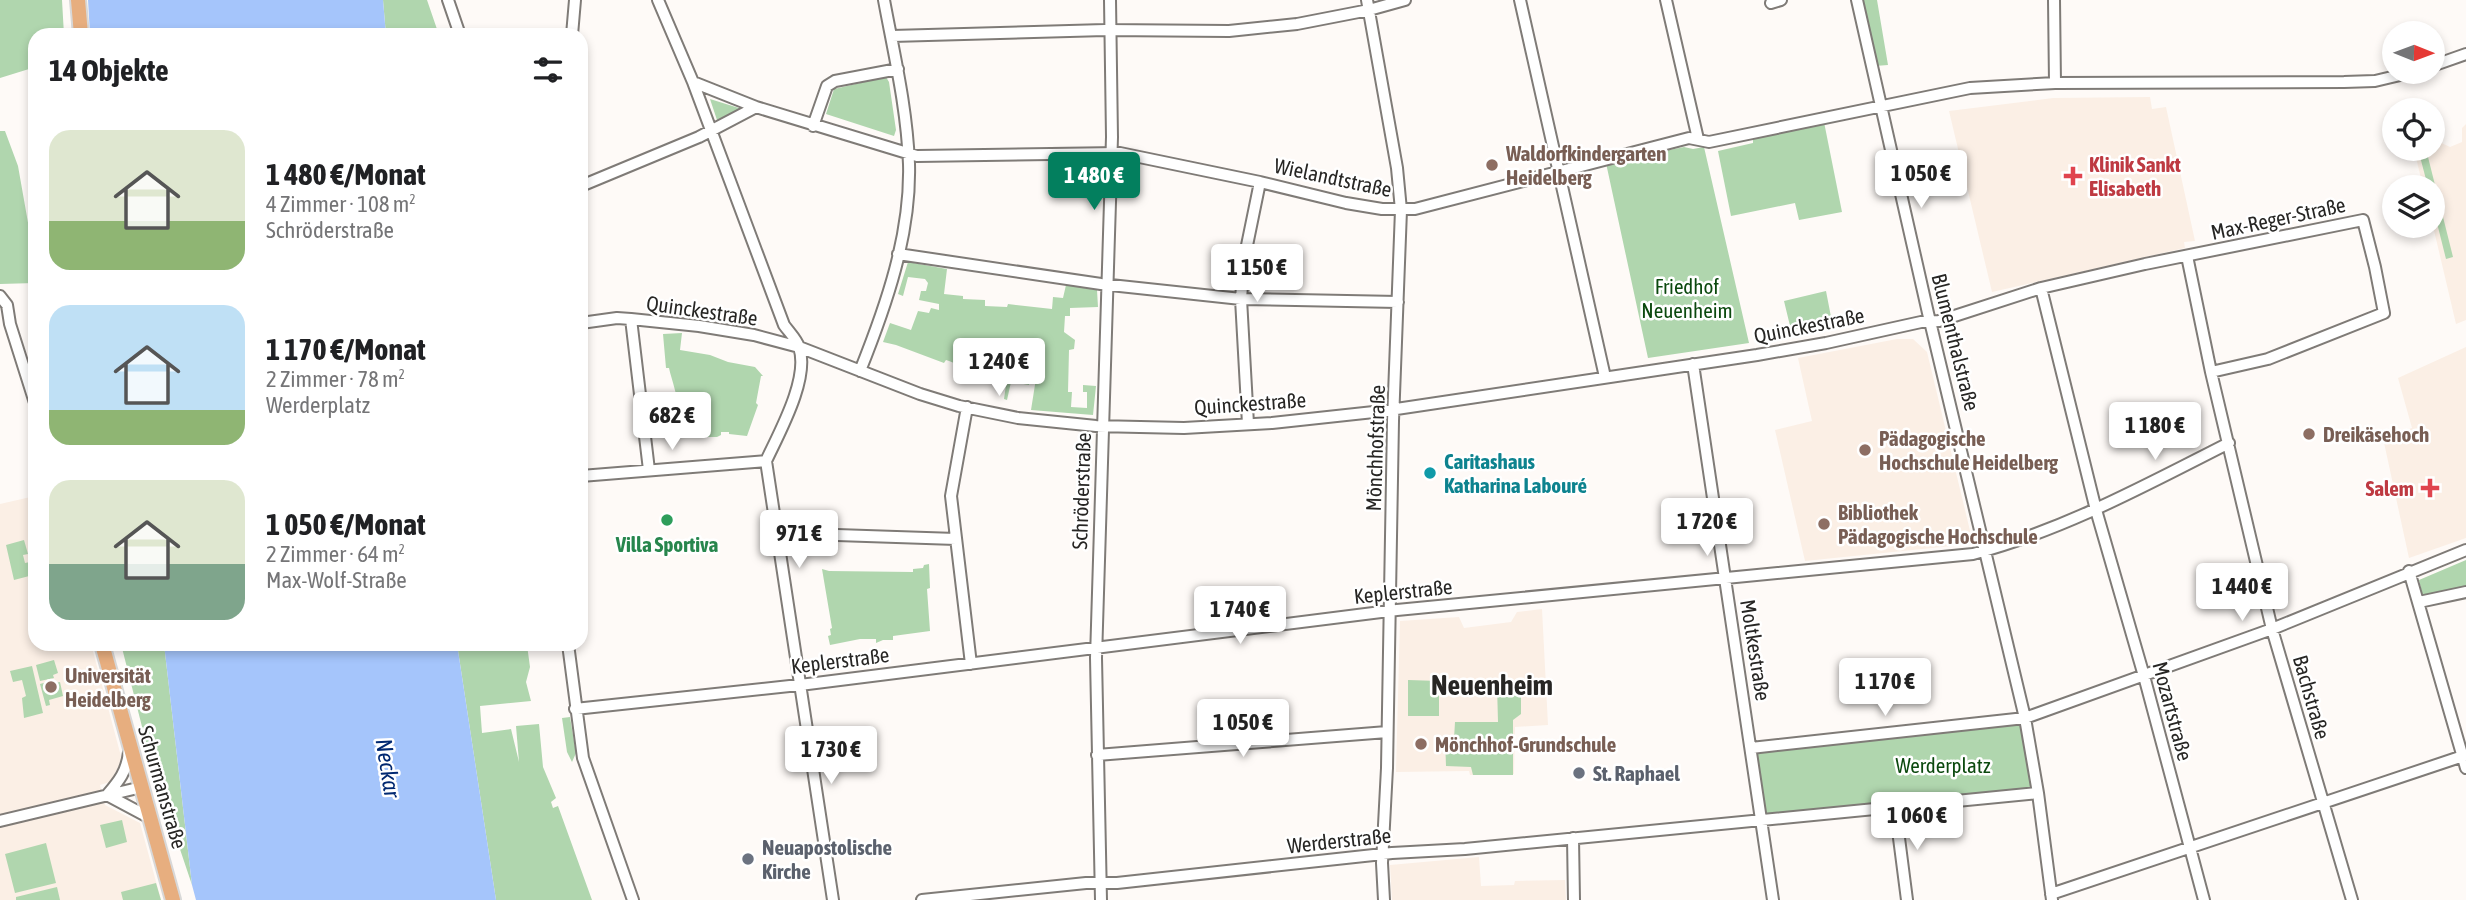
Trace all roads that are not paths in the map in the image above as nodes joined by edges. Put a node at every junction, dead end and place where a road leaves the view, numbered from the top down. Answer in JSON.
{"nodes":[{"id":1,"x":78,"y":0,"type":"edge"},
{"id":2,"x":448,"y":0,"type":"edge"},
{"id":3,"x":575,"y":0,"type":"edge"},
{"id":4,"x":658,"y":0,"type":"edge"},
{"id":5,"x":884,"y":0,"type":"edge"},
{"id":6,"x":1110,"y":0,"type":"edge"},
{"id":7,"x":1405,"y":0,"type":"edge"},
{"id":8,"x":1521,"y":0,"type":"edge"},
{"id":9,"x":1667,"y":0,"type":"edge"},
{"id":10,"x":1857,"y":0,"type":"edge"},
{"id":11,"x":2054,"y":0,"type":"edge"},
{"id":12,"x":1368,"y":5,"type":"edge"},
{"id":13,"x":80,"y":28,"type":"edge"},
{"id":14,"x":458,"y":28,"type":"edge"},
{"id":15,"x":573,"y":28,"type":"edge"},
{"id":16,"x":1111,"y":30,"type":"junction"},
{"id":17,"x":892,"y":36,"type":"junction"},
{"id":18,"x":2466,"y":54,"type":"edge"},
{"id":19,"x":2445,"y":61,"type":"edge"},
{"id":20,"x":898,"y":69,"type":"junction"},
{"id":21,"x":2382,"y":79,"type":"edge"},
{"id":22,"x":693,"y":82,"type":"junction"},
{"id":23,"x":2055,"y":83,"type":"junction"},
{"id":24,"x":1881,"y":106,"type":"junction"},
{"id":25,"x":756,"y":107,"type":"junction"},
{"id":26,"x":813,"y":126,"type":"junction"},
{"id":27,"x":710,"y":131,"type":"junction"},
{"id":28,"x":1698,"y":139,"type":"junction"},
{"id":29,"x":1111,"y":152,"type":"junction"},
{"id":30,"x":908,"y":154,"type":"junction"},
{"id":31,"x":1559,"y":171,"type":"junction"},
{"id":32,"x":1260,"y":182,"type":"junction"},
{"id":33,"x":588,"y":183,"type":"edge"},
{"id":34,"x":1401,"y":210,"type":"junction"},
{"id":35,"x":898,"y":254,"type":"junction"},
{"id":36,"x":2187,"y":256,"type":"junction"},
{"id":37,"x":1107,"y":285,"type":"junction"},
{"id":38,"x":2041,"y":288,"type":"junction"},
{"id":39,"x":0,"y":296,"type":"edge"},
{"id":40,"x":1241,"y":299,"type":"junction"},
{"id":41,"x":1398,"y":302,"type":"junction"},
{"id":42,"x":0,"y":316,"type":"edge"},
{"id":43,"x":631,"y":319,"type":"junction"},
{"id":44,"x":588,"y":322,"type":"edge"},
{"id":45,"x":1930,"y":322,"type":"junction"},
{"id":46,"x":10,"y":324,"type":"junction"},
{"id":47,"x":799,"y":347,"type":"junction"},
{"id":48,"x":1693,"y":363,"type":"junction"},
{"id":49,"x":860,"y":371,"type":"junction"},
{"id":50,"x":2211,"y":372,"type":"junction"},
{"id":51,"x":1605,"y":377,"type":"junction"},
{"id":52,"x":28,"y":381,"type":"edge"},
{"id":53,"x":967,"y":407,"type":"junction"},
{"id":54,"x":1394,"y":408,"type":"junction"},
{"id":55,"x":1248,"y":424,"type":"junction"},
{"id":56,"x":1102,"y":426,"type":"junction"},
{"id":57,"x":2229,"y":443,"type":"junction"},
{"id":58,"x":766,"y":461,"type":"junction"},
{"id":59,"x":649,"y":470,"type":"junction"},
{"id":60,"x":588,"y":475,"type":"edge"},
{"id":61,"x":2096,"y":510,"type":"junction"},
{"id":62,"x":777,"y":533,"type":"junction"},
{"id":63,"x":956,"y":539,"type":"junction"},
{"id":64,"x":2466,"y":550,"type":"edge"},
{"id":65,"x":1986,"y":551,"type":"junction"},
{"id":66,"x":2409,"y":571,"type":"junction"},
{"id":67,"x":1721,"y":579,"type":"junction"},
{"id":68,"x":2466,"y":592,"type":"edge"},
{"id":69,"x":2419,"y":602,"type":"junction"},
{"id":70,"x":1384,"y":612,"type":"junction"},
{"id":71,"x":2272,"y":629,"type":"junction"},
{"id":72,"x":1092,"y":648,"type":"junction"},
{"id":73,"x":104,"y":651,"type":"edge"},
{"id":74,"x":569,"y":651,"type":"edge"},
{"id":75,"x":971,"y":664,"type":"junction"},
{"id":76,"x":2144,"y":676,"type":"junction"},
{"id":77,"x":800,"y":685,"type":"junction"},
{"id":78,"x":575,"y":709,"type":"junction"},
{"id":79,"x":2025,"y":718,"type":"junction"},
{"id":80,"x":1387,"y":732,"type":"junction"},
{"id":81,"x":130,"y":744,"type":"junction"},
{"id":82,"x":1751,"y":748,"type":"junction"},
{"id":83,"x":1097,"y":755,"type":"junction"},
{"id":84,"x":2464,"y":755,"type":"edge"},
{"id":85,"x":2466,"y":768,"type":"edge"},
{"id":86,"x":142,"y":787,"type":"junction"},
{"id":87,"x":2038,"y":793,"type":"junction"},
{"id":88,"x":107,"y":795,"type":"junction"},
{"id":89,"x":2323,"y":802,"type":"junction"},
{"id":90,"x":1895,"y":807,"type":"junction"},
{"id":91,"x":152,"y":819,"type":"junction"},
{"id":92,"x":1760,"y":820,"type":"junction"},
{"id":93,"x":0,"y":821,"type":"edge"},
{"id":94,"x":1573,"y":838,"type":"junction"},
{"id":95,"x":2190,"y":847,"type":"junction"},
{"id":96,"x":1382,"y":854,"type":"junction"},
{"id":97,"x":1100,"y":883,"type":"junction"},
{"id":98,"x":2051,"y":897,"type":"edge"},
{"id":99,"x":173,"y":900,"type":"edge"},
{"id":100,"x":633,"y":900,"type":"edge"},
{"id":101,"x":833,"y":900,"type":"edge"},
{"id":102,"x":922,"y":900,"type":"edge"},
{"id":103,"x":1101,"y":900,"type":"edge"},
{"id":104,"x":1384,"y":900,"type":"edge"},
{"id":105,"x":1574,"y":900,"type":"edge"},
{"id":106,"x":1773,"y":900,"type":"edge"},
{"id":107,"x":1907,"y":900,"type":"edge"},
{"id":108,"x":2204,"y":900,"type":"edge"},
{"id":109,"x":2351,"y":900,"type":"edge"}],
"edges":[{"from":1,"to":13,"type":"main road"},
{"from":2,"to":14,"type":"street"},
{"from":3,"to":15,"type":"street"},
{"from":4,"to":22,"type":"street"},
{"from":5,"to":17,"type":"street"},
{"from":6,"to":16,"type":"street","name":"Schröderstraße"},
{"from":7,"to":12,"type":"street"},
{"from":8,"to":31,"type":"street"},
{"from":9,"to":28,"type":"street"},
{"from":10,"to":24,"type":"street","name":"Blumenthalstraße"},
{"from":11,"to":23,"type":"street"},
{"from":12,"to":16,"type":"street"},
{"from":12,"to":34,"type":"street","name":"Mönchhofstraße"},
{"from":16,"to":17,"type":"street"},
{"from":16,"to":29,"type":"street","name":"Schröderstraße"},
{"from":17,"to":20,"type":"street"},
{"from":18,"to":19,"type":"street"},
{"from":20,"to":26,"type":"street"},
{"from":20,"to":30,"type":"street"},
{"from":21,"to":23,"type":"street","name":"Wielandtstraße"},
{"from":22,"to":25,"type":"street","name":"Wielandtstraße"},
{"from":22,"to":27,"type":"street"},
{"from":23,"to":24,"type":"street","name":"Wielandtstraße"},
{"from":24,"to":28,"type":"street","name":"Wielandtstraße"},
{"from":24,"to":45,"type":"street","name":"Blumenthalstraße"},
{"from":25,"to":26,"type":"street","name":"Wielandtstraße"},
{"from":25,"to":27,"type":"street"},
{"from":26,"to":30,"type":"street","name":"Wielandtstraße"},
{"from":27,"to":33,"type":"street"},
{"from":27,"to":47,"type":"street"},
{"from":28,"to":31,"type":"street","name":"Wielandtstraße"},
{"from":29,"to":30,"type":"street","name":"Wielandtstraße"},
{"from":29,"to":32,"type":"street","name":"Wielandtstraße"},
{"from":29,"to":37,"type":"street","name":"Schröderstraße"},
{"from":30,"to":35,"type":"street"},
{"from":31,"to":34,"type":"street","name":"Wielandtstraße"},
{"from":31,"to":51,"type":"street"},
{"from":32,"to":34,"type":"street","name":"Wielandtstraße"},
{"from":32,"to":40,"type":"street"},
{"from":34,"to":41,"type":"street","name":"Mönchhofstraße"},
{"from":35,"to":37,"type":"street"},
{"from":35,"to":49,"type":"street"},
{"from":36,"to":38,"type":"street","name":"Max-Reger-Straße"},
{"from":36,"to":50,"type":"street","name":"Bachstraße"},
{"from":36,"to":50,"type":"street","name":"Max-Reger-Straße"},
{"from":37,"to":40,"type":"street"},
{"from":37,"to":56,"type":"street","name":"Schröderstraße"},
{"from":38,"to":45,"type":"street","name":"Max-Reger-Straße"},
{"from":38,"to":61,"type":"street","name":"Mozartstraße"},
{"from":39,"to":46,"type":"street"},
{"from":40,"to":41,"type":"street"},
{"from":40,"to":55,"type":"street"},
{"from":41,"to":54,"type":"street","name":"Mönchhofstraße"},
{"from":42,"to":46,"type":"street"},
{"from":43,"to":44,"type":"street","name":"Quinckestraße"},
{"from":43,"to":47,"type":"street","name":"Quinckestraße"},
{"from":43,"to":59,"type":"street"},
{"from":45,"to":48,"type":"street","name":"Quinckestraße"},
{"from":45,"to":65,"type":"street","name":"Blumenthalstraße"},
{"from":46,"to":52,"type":"street"},
{"from":47,"to":49,"type":"street","name":"Quinckestraße"},
{"from":47,"to":58,"type":"street"},
{"from":48,"to":51,"type":"street","name":"Quinckestraße"},
{"from":48,"to":67,"type":"street","name":"Moltkestraße"},
{"from":49,"to":53,"type":"street","name":"Quinckestraße"},
{"from":50,"to":57,"type":"street","name":"Bachstraße"},
{"from":51,"to":54,"type":"street","name":"Quinckestraße"},
{"from":53,"to":56,"type":"street","name":"Quinckestraße"},
{"from":53,"to":63,"type":"street"},
{"from":54,"to":55,"type":"street","name":"Quinckestraße"},
{"from":54,"to":70,"type":"street","name":"Mönchhofstraße"},
{"from":55,"to":56,"type":"street","name":"Quinckestraße"},
{"from":56,"to":72,"type":"street","name":"Schröderstraße"},
{"from":57,"to":61,"type":"street","name":"Keplerstraße"},
{"from":57,"to":71,"type":"street","name":"Bachstraße"},
{"from":58,"to":59,"type":"street"},
{"from":58,"to":62,"type":"street"},
{"from":59,"to":60,"type":"street"},
{"from":61,"to":65,"type":"street","name":"Keplerstraße"},
{"from":61,"to":76,"type":"street","name":"Mozartstraße"},
{"from":62,"to":63,"type":"street"},
{"from":62,"to":77,"type":"street"},
{"from":63,"to":75,"type":"street"},
{"from":64,"to":66,"type":"street"},
{"from":65,"to":67,"type":"street","name":"Keplerstraße"},
{"from":65,"to":79,"type":"street","name":"Blumenthalstraße"},
{"from":66,"to":69,"type":"street"},
{"from":66,"to":71,"type":"street"},
{"from":67,"to":70,"type":"street","name":"Keplerstraße"},
{"from":67,"to":82,"type":"street","name":"Moltkestraße"},
{"from":68,"to":69,"type":"street"},
{"from":69,"to":84,"type":"street"},
{"from":70,"to":72,"type":"street","name":"Keplerstraße"},
{"from":70,"to":80,"type":"street","name":"Mönchhofstraße"},
{"from":71,"to":76,"type":"street"},
{"from":71,"to":89,"type":"street","name":"Bachstraße"},
{"from":72,"to":75,"type":"street","name":"Keplerstraße"},
{"from":72,"to":83,"type":"street","name":"Schröderstraße"},
{"from":73,"to":81,"type":"main road","name":"Schurmanstraße"},
{"from":74,"to":78,"type":"street"},
{"from":75,"to":77,"type":"street","name":"Keplerstraße"},
{"from":76,"to":79,"type":"street"},
{"from":76,"to":95,"type":"street","name":"Mozartstraße"},
{"from":77,"to":78,"type":"street","name":"Keplerstraße"},
{"from":77,"to":101,"type":"street"},
{"from":78,"to":100,"type":"street"},
{"from":79,"to":82,"type":"street"},
{"from":79,"to":87,"type":"street","name":"Blumenthalstraße"},
{"from":80,"to":83,"type":"street"},
{"from":80,"to":96,"type":"street","name":"Mönchhofstraße"},
{"from":81,"to":86,"type":"main road","name":"Schurmanstraße"},
{"from":81,"to":88,"type":"street"},
{"from":82,"to":92,"type":"street","name":"Moltkestraße"},
{"from":83,"to":97,"type":"street","name":"Schröderstraße"},
{"from":84,"to":85,"type":"street"},
{"from":84,"to":89,"type":"street"},
{"from":86,"to":88,"type":"street"},
{"from":86,"to":91,"type":"main road","name":"Schurmanstraße"},
{"from":87,"to":90,"type":"street"},
{"from":87,"to":98,"type":"street","name":"Blumenthalstraße"},
{"from":88,"to":91,"type":"street"},
{"from":88,"to":93,"type":"street"},
{"from":89,"to":95,"type":"street"},
{"from":89,"to":109,"type":"street","name":"Bachstraße"},
{"from":90,"to":92,"type":"street"},
{"from":90,"to":107,"type":"street"},
{"from":91,"to":99,"type":"main road","name":"Schurmanstraße"},
{"from":92,"to":94,"type":"street","name":"Werderstraße"},
{"from":92,"to":106,"type":"street","name":"Moltkestraße"},
{"from":94,"to":96,"type":"street","name":"Werderstraße"},
{"from":94,"to":105,"type":"street"},
{"from":95,"to":98,"type":"street"},
{"from":95,"to":108,"type":"street","name":"Mozartstraße"},
{"from":96,"to":97,"type":"street","name":"Werderstraße"},
{"from":96,"to":104,"type":"street","name":"Mönchhofstraße"},
{"from":97,"to":102,"type":"street","name":"Werderstraße"},
{"from":97,"to":103,"type":"street","name":"Schröderstraße"}]}
